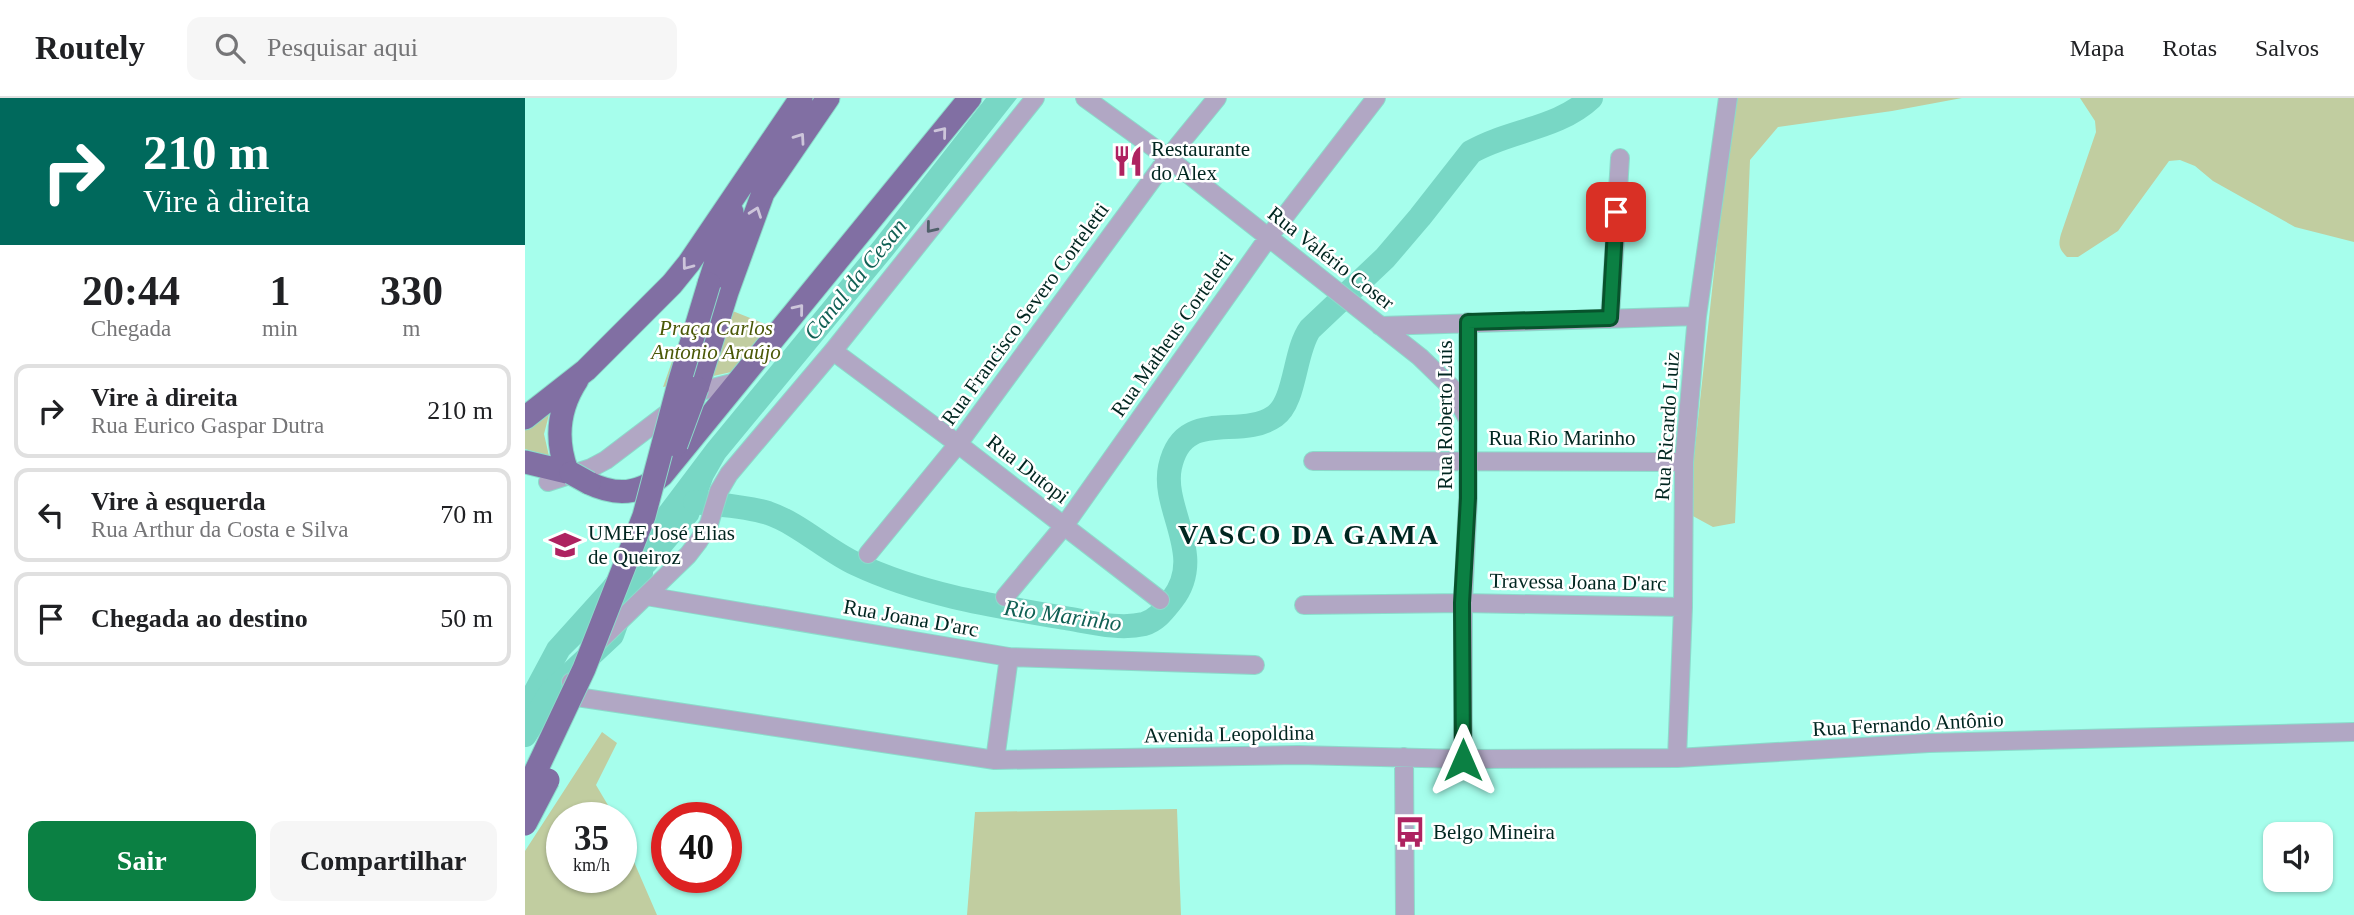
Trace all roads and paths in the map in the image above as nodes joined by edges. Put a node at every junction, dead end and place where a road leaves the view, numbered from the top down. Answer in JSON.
{"nodes":[{"id":1,"x":801,"y":98,"type":"edge"},
{"id":2,"x":828,"y":98,"type":"edge"},
{"id":3,"x":970,"y":98,"type":"edge"},
{"id":4,"x":1035,"y":98,"type":"edge"},
{"id":5,"x":1085,"y":98,"type":"edge"},
{"id":6,"x":1217,"y":98,"type":"edge"},
{"id":7,"x":1376,"y":98,"type":"edge"},
{"id":8,"x":1728,"y":98,"type":"edge"},
{"id":9,"x":1168,"y":158,"type":"junction"},
{"id":10,"x":1620,"y":158,"type":"dead end"},
{"id":11,"x":761,"y":173,"type":"junction"},
{"id":12,"x":1268,"y":237,"type":"junction"},
{"id":13,"x":718,"y":288,"type":"junction"},
{"id":14,"x":1697,"y":316,"type":"junction"},
{"id":15,"x":1610,"y":318,"type":"junction"},
{"id":16,"x":1468,"y":322,"type":"junction"},
{"id":17,"x":1380,"y":326,"type":"junction"},
{"id":18,"x":833,"y":351,"type":"junction"},
{"id":19,"x":586,"y":370,"type":"junction"},
{"id":20,"x":740,"y":381,"type":"junction"},
{"id":21,"x":525,"y":418,"type":"edge"},
{"id":22,"x":1467,"y":418,"type":"junction"},
{"id":23,"x":958,"y":444,"type":"junction"},
{"id":24,"x":1313,"y":461,"type":"dead end"},
{"id":25,"x":1468,"y":461,"type":"junction"},
{"id":26,"x":525,"y":462,"type":"edge"},
{"id":27,"x":1684,"y":462,"type":"junction"},
{"id":28,"x":569,"y":478,"type":"junction"},
{"id":29,"x":1064,"y":526,"type":"junction"},
{"id":30,"x":867,"y":554,"type":"dead end"},
{"id":31,"x":646,"y":596,"type":"junction"},
{"id":32,"x":1005,"y":597,"type":"dead end"},
{"id":33,"x":1160,"y":600,"type":"dead end"},
{"id":34,"x":1462,"y":603,"type":"junction"},
{"id":35,"x":1304,"y":605,"type":"dead end"},
{"id":36,"x":1683,"y":607,"type":"junction"},
{"id":37,"x":1009,"y":657,"type":"junction"},
{"id":38,"x":1255,"y":665,"type":"dead end"},
{"id":39,"x":2354,"y":732,"type":"edge"},
{"id":40,"x":1404,"y":757,"type":"junction"},
{"id":41,"x":1677,"y":758,"type":"junction"},
{"id":42,"x":1463,"y":760,"type":"junction"},
{"id":43,"x":995,"y":761,"type":"junction"},
{"id":44,"x":525,"y":794,"type":"edge"},
{"id":45,"x":525,"y":824,"type":"edge"},
{"id":46,"x":1405,"y":915,"type":"edge"}],
"edges":[{"from":1,"to":11,"type":"main road"},
{"from":11,"to":2,"type":"main road","one_way":true},
{"from":20,"to":3,"type":"main road","one_way":true},
{"from":4,"to":18,"type":"street","one_way":true},
{"from":5,"to":9,"type":"street","name":"Rua Valério Coser"},
{"from":6,"to":9,"type":"street","name":"Rua Francisco Severo Corteletti"},
{"from":7,"to":12,"type":"street","name":"Rua Matheus Corteletti"},
{"from":8,"to":14,"type":"street","name":"Rua Ricardo Luiz"},
{"from":9,"to":12,"type":"street","name":"Rua Valério Coser"},
{"from":9,"to":23,"type":"street","name":"Rua Francisco Severo Corteletti"},
{"from":10,"to":15,"type":"street"},
{"from":11,"to":13,"type":"main road"},
{"from":11,"to":19,"type":"main road","one_way":true},
{"from":12,"to":17,"type":"street","name":"Rua Valério Coser"},
{"from":12,"to":29,"type":"street","name":"Rua Matheus Corteletti"},
{"from":13,"to":44,"type":"main road","bridge":true},
{"from":13,"to":45,"type":"main road","bridge":true},
{"from":14,"to":15,"type":"street"},
{"from":14,"to":27,"type":"street","name":"Rua Ricardo Luiz"},
{"from":15,"to":16,"type":"street"},
{"from":16,"to":17,"type":"street"},
{"from":16,"to":22,"type":"street","name":"Rua Roberto Luís"},
{"from":17,"to":22,"type":"street","name":"Rua Valério Coser"},
{"from":18,"to":23,"type":"street","name":"Rua Dutopi"},
{"from":18,"to":31,"type":"street"},
{"from":19,"to":21,"type":"main road"},
{"from":19,"to":28,"type":"main road"},
{"from":20,"to":28,"type":"street"},
{"from":20,"to":28,"type":"main road"},
{"from":22,"to":25,"type":"street","name":"Rua Roberto Luís"},
{"from":23,"to":29,"type":"street","name":"Rua Dutopi"},
{"from":23,"to":30,"type":"street","name":"Rua Francisco Severo Corteletti"},
{"from":24,"to":25,"type":"street","name":"Rua Rio Marinho"},
{"from":25,"to":27,"type":"street","name":"Rua Rio Marinho"},
{"from":25,"to":34,"type":"street","name":"Rua Roberto Luís"},
{"from":26,"to":28,"type":"main road"},
{"from":27,"to":36,"type":"street","name":"Rua Ricardo Luiz"},
{"from":29,"to":32,"type":"street","name":"Rua Matheus Corteletti"},
{"from":29,"to":33,"type":"street","name":"Rua Dutopi"},
{"from":31,"to":37,"type":"street","name":"Rua Joana D'arc"},
{"from":31,"to":43,"type":"street","name":"Avenida Leopoldina"},
{"from":34,"to":35,"type":"street","name":"Travessa Joana D'arc"},
{"from":34,"to":36,"type":"street","name":"Travessa Joana D'arc"},
{"from":34,"to":42,"type":"street","name":"Rua Roberto Luís"},
{"from":36,"to":41,"type":"street","name":"Rua Ricardo Luiz"},
{"from":37,"to":38,"type":"street","name":"Rua Joana D'arc"},
{"from":37,"to":43,"type":"street"},
{"from":39,"to":41,"type":"street","name":"Rua Fernando Antônio"},
{"from":40,"to":42,"type":"street","name":"Avenida Leopoldina"},
{"from":40,"to":43,"type":"street","name":"Avenida Leopoldina"},
{"from":40,"to":46,"type":"street"},
{"from":41,"to":42,"type":"street","name":"Rua Fernando Antônio"}]}
